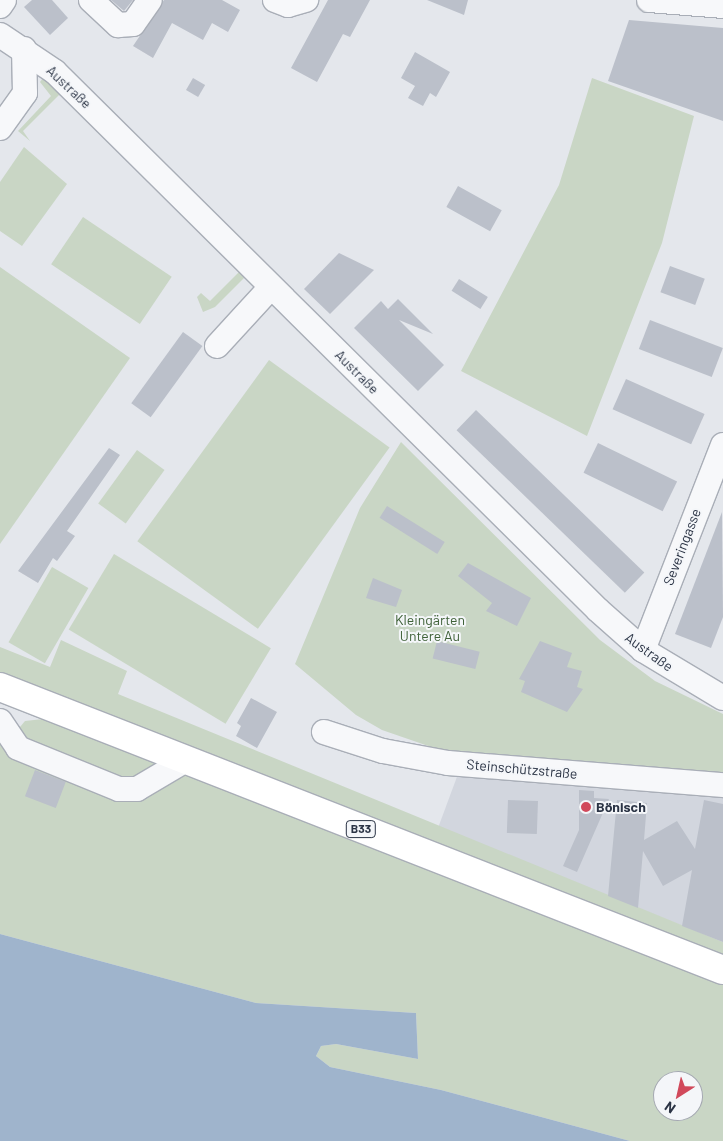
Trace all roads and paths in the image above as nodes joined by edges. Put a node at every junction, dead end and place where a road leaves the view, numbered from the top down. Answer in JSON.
{"nodes":[{"id":1,"x":4,"y":0,"type":"edge"},
{"id":2,"x":91,"y":0,"type":"edge"},
{"id":3,"x":150,"y":0,"type":"edge"},
{"id":4,"x":275,"y":0,"type":"edge"},
{"id":5,"x":306,"y":0,"type":"edge"},
{"id":6,"x":649,"y":0,"type":"edge"},
{"id":7,"x":720,"y":4,"type":"edge"},
{"id":8,"x":0,"y":6,"type":"edge"},
{"id":9,"x":0,"y":35,"type":"edge"},
{"id":10,"x":24,"y":49,"type":"junction"},
{"id":11,"x":0,"y":128,"type":"edge"},
{"id":12,"x":271,"y":287,"type":"junction"},
{"id":13,"x":218,"y":346,"type":"dead end"},
{"id":14,"x":723,"y":445,"type":"edge"},
{"id":15,"x":642,"y":650,"type":"junction"},
{"id":16,"x":0,"y":687,"type":"edge"},
{"id":17,"x":723,"y":698,"type":"edge"},
{"id":18,"x":0,"y":721,"type":"edge"},
{"id":19,"x":324,"y":732,"type":"dead end"},
{"id":20,"x":186,"y":760,"type":"junction"},
{"id":21,"x":723,"y":785,"type":"edge"},
{"id":22,"x":723,"y":970,"type":"edge"}],
"edges":[{"from":1,"to":8,"type":"street"},
{"from":2,"to":3,"type":"street"},
{"from":4,"to":5,"type":"street"},
{"from":6,"to":7,"type":"street"},
{"from":9,"to":10,"type":"street","name":"Austraße"},
{"from":10,"to":11,"type":"street"},
{"from":10,"to":12,"type":"street","name":"Austraße"},
{"from":12,"to":13,"type":"street"},
{"from":12,"to":15,"type":"street","name":"Austraße"},
{"from":14,"to":15,"type":"street","name":"Severingasse"},
{"from":15,"to":17,"type":"street","name":"Austraße"},
{"from":16,"to":20,"type":"highway","number":"B33"},
{"from":18,"to":20,"type":"street"},
{"from":19,"to":21,"type":"street","name":"Steinschützstraße"},
{"from":20,"to":22,"type":"highway","number":"B33"}]}
